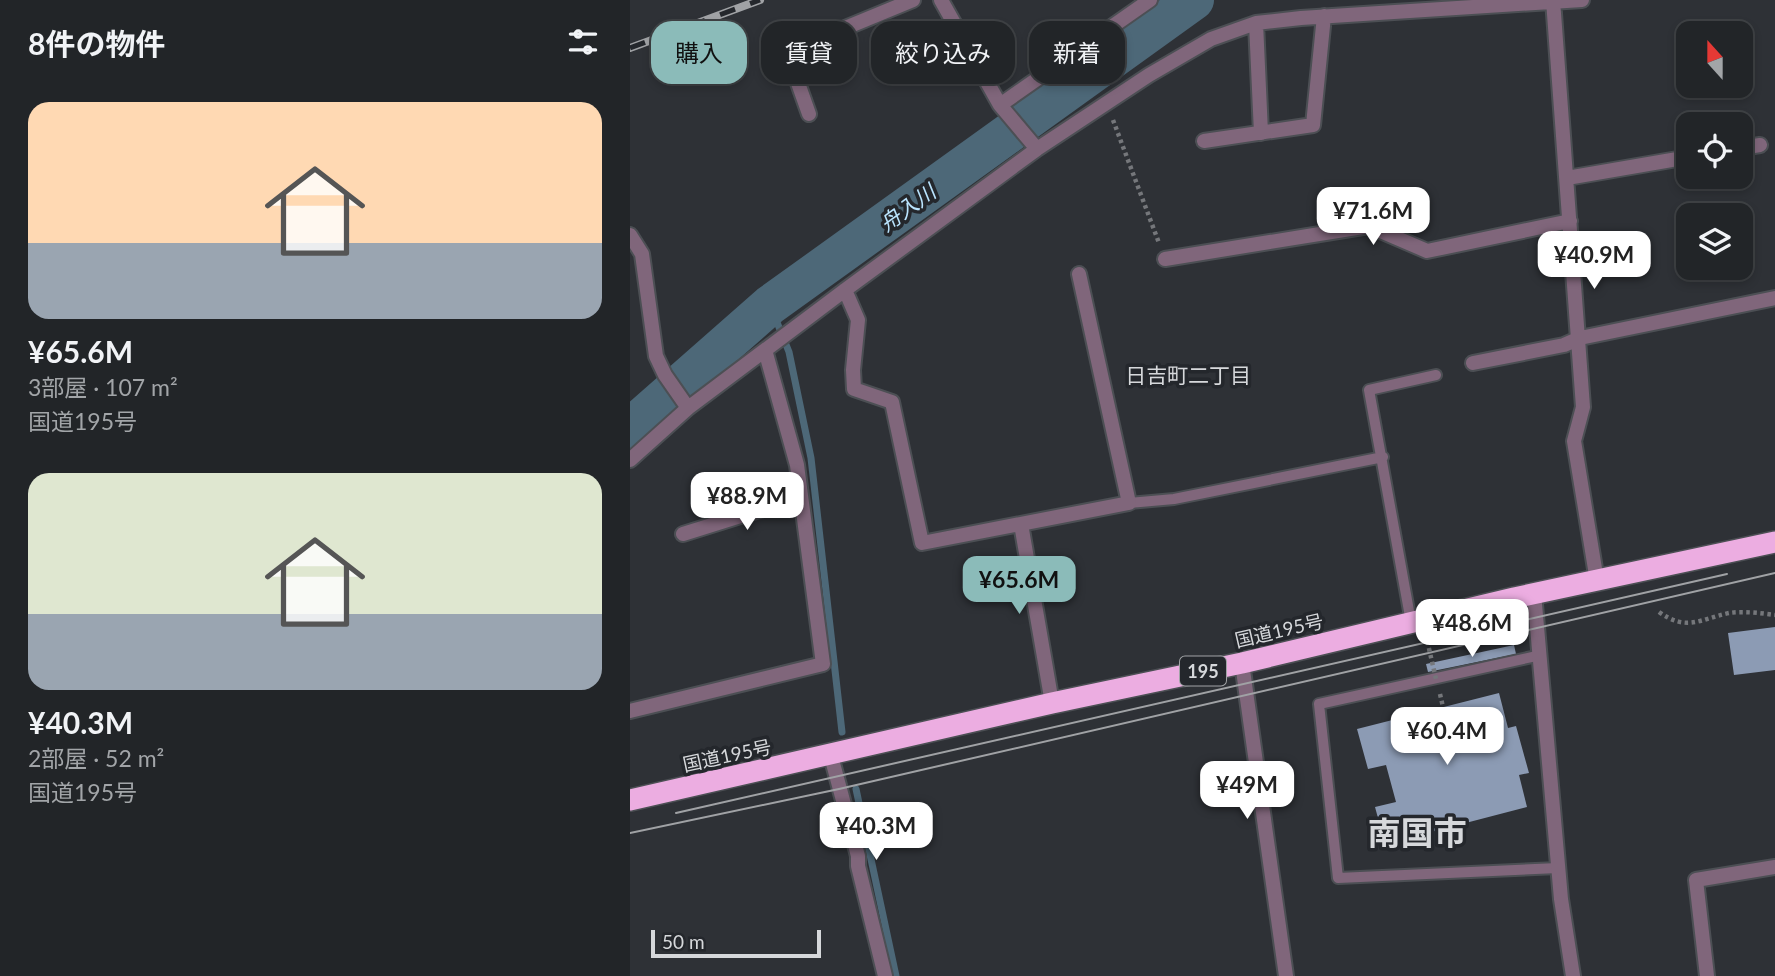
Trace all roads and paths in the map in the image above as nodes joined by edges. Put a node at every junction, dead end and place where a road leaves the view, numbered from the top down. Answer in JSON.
{"nodes":[{"id":1,"x":913,"y":0,"type":"edge"},
{"id":2,"x":941,"y":0,"type":"edge"},
{"id":3,"x":1150,"y":0,"type":"edge"},
{"id":4,"x":1583,"y":0,"type":"edge"},
{"id":5,"x":1553,"y":1,"type":"edge"},
{"id":6,"x":1397,"y":6,"type":"edge"},
{"id":7,"x":1324,"y":16,"type":"junction"},
{"id":8,"x":1255,"y":23,"type":"junction"},
{"id":9,"x":1107,"y":103,"type":"junction"},
{"id":10,"x":1000,"y":105,"type":"junction"},
{"id":11,"x":809,"y":114,"type":"dead end"},
{"id":12,"x":1261,"y":133,"type":"junction"},
{"id":13,"x":1204,"y":141,"type":"dead end"},
{"id":14,"x":1759,"y":145,"type":"dead end"},
{"id":15,"x":1753,"y":146,"type":"edge"},
{"id":16,"x":1037,"y":149,"type":"junction"},
{"id":17,"x":1676,"y":159,"type":"edge"},
{"id":18,"x":1567,"y":178,"type":"junction"},
{"id":19,"x":1570,"y":221,"type":"junction"},
{"id":20,"x":630,"y":235,"type":"edge"},
{"id":21,"x":1164,"y":259,"type":"joint"},
{"id":22,"x":1079,"y":274,"type":"dead end"},
{"id":23,"x":845,"y":290,"type":"junction"},
{"id":24,"x":1775,"y":298,"type":"edge"},
{"id":25,"x":1580,"y":338,"type":"junction"},
{"id":26,"x":765,"y":350,"type":"junction"},
{"id":27,"x":1473,"y":363,"type":"dead end"},
{"id":28,"x":1436,"y":375,"type":"dead end"},
{"id":29,"x":688,"y":408,"type":"junction"},
{"id":30,"x":1383,"y":457,"type":"junction"},
{"id":31,"x":630,"y":460,"type":"edge"},
{"id":32,"x":801,"y":497,"type":"junction"},
{"id":33,"x":1129,"y":503,"type":"junction"},
{"id":34,"x":1021,"y":524,"type":"junction"},
{"id":35,"x":683,"y":534,"type":"dead end"},
{"id":36,"x":1775,"y":542,"type":"edge"},
{"id":37,"x":1597,"y":581,"type":"junction"},
{"id":38,"x":1534,"y":593,"type":"junction"},
{"id":39,"x":1659,"y":611,"type":"dead end"},
{"id":40,"x":1775,"y":615,"type":"edge"},
{"id":41,"x":1416,"y":618,"type":"junction"},
{"id":42,"x":1541,"y":656,"type":"junction"},
{"id":43,"x":1242,"y":663,"type":"junction"},
{"id":44,"x":1436,"y":679,"type":"dead end"},
{"id":45,"x":1440,"y":693,"type":"dead end"},
{"id":46,"x":1052,"y":703,"type":"junction"},
{"id":47,"x":1443,"y":707,"type":"dead end"},
{"id":48,"x":630,"y":711,"type":"edge"},
{"id":49,"x":831,"y":756,"type":"junction"},
{"id":50,"x":630,"y":800,"type":"edge"},
{"id":51,"x":1775,"y":867,"type":"edge"},
{"id":52,"x":1558,"y":868,"type":"junction"},
{"id":53,"x":886,"y":976,"type":"edge"},
{"id":54,"x":1286,"y":976,"type":"edge"},
{"id":55,"x":1573,"y":976,"type":"edge"},
{"id":56,"x":1707,"y":976,"type":"edge"}],
"edges":[{"from":1,"to":11,"type":"street"},
{"from":2,"to":10,"type":"street"},
{"from":3,"to":10,"type":"street"},
{"from":4,"to":5,"type":"street"},
{"from":5,"to":6,"type":"street"},
{"from":5,"to":18,"type":"street"},
{"from":6,"to":7,"type":"street"},
{"from":7,"to":8,"type":"street"},
{"from":7,"to":12,"type":"street"},
{"from":8,"to":9,"type":"street"},
{"from":8,"to":12,"type":"street"},
{"from":9,"to":16,"type":"street"},
{"from":9,"to":21,"type":"path"},
{"from":10,"to":16,"type":"street"},
{"from":12,"to":13,"type":"street"},
{"from":14,"to":15,"type":"street"},
{"from":16,"to":23,"type":"street"},
{"from":17,"to":18,"type":"street"},
{"from":18,"to":19,"type":"street"},
{"from":19,"to":21,"type":"street"},
{"from":19,"to":25,"type":"street"},
{"from":20,"to":29,"type":"street"},
{"from":22,"to":33,"type":"street"},
{"from":23,"to":26,"type":"street"},
{"from":23,"to":34,"type":"street"},
{"from":24,"to":25,"type":"street"},
{"from":25,"to":27,"type":"street"},
{"from":25,"to":37,"type":"street"},
{"from":26,"to":29,"type":"street"},
{"from":26,"to":32,"type":"street"},
{"from":28,"to":30,"type":"lane"},
{"from":29,"to":31,"type":"street"},
{"from":30,"to":33,"type":"lane"},
{"from":30,"to":41,"type":"lane"},
{"from":32,"to":35,"type":"street"},
{"from":32,"to":48,"type":"street"},
{"from":33,"to":34,"type":"street"},
{"from":34,"to":46,"type":"street"},
{"from":36,"to":37,"type":"highway","name":"国道195号","number":"195"},
{"from":37,"to":38,"type":"highway","name":"国道195号","number":"195"},
{"from":38,"to":41,"type":"highway","name":"国道195号","number":"195"},
{"from":38,"to":42,"type":"street"},
{"from":39,"to":40,"type":"path"},
{"from":41,"to":43,"type":"highway","name":"国道195号","number":"195"},
{"from":41,"to":44,"type":"path","bridge":true},
{"from":42,"to":52,"type":"street"},
{"from":42,"to":52,"type":"lane"},
{"from":43,"to":46,"type":"highway","name":"国道195号","number":"195"},
{"from":43,"to":54,"type":"street"},
{"from":45,"to":47,"type":"path"},
{"from":46,"to":49,"type":"highway","name":"国道195号","number":"195"},
{"from":49,"to":50,"type":"highway","name":"国道195号","number":"195"},
{"from":49,"to":53,"type":"street"},
{"from":51,"to":56,"type":"street"},
{"from":52,"to":55,"type":"street"}]}
